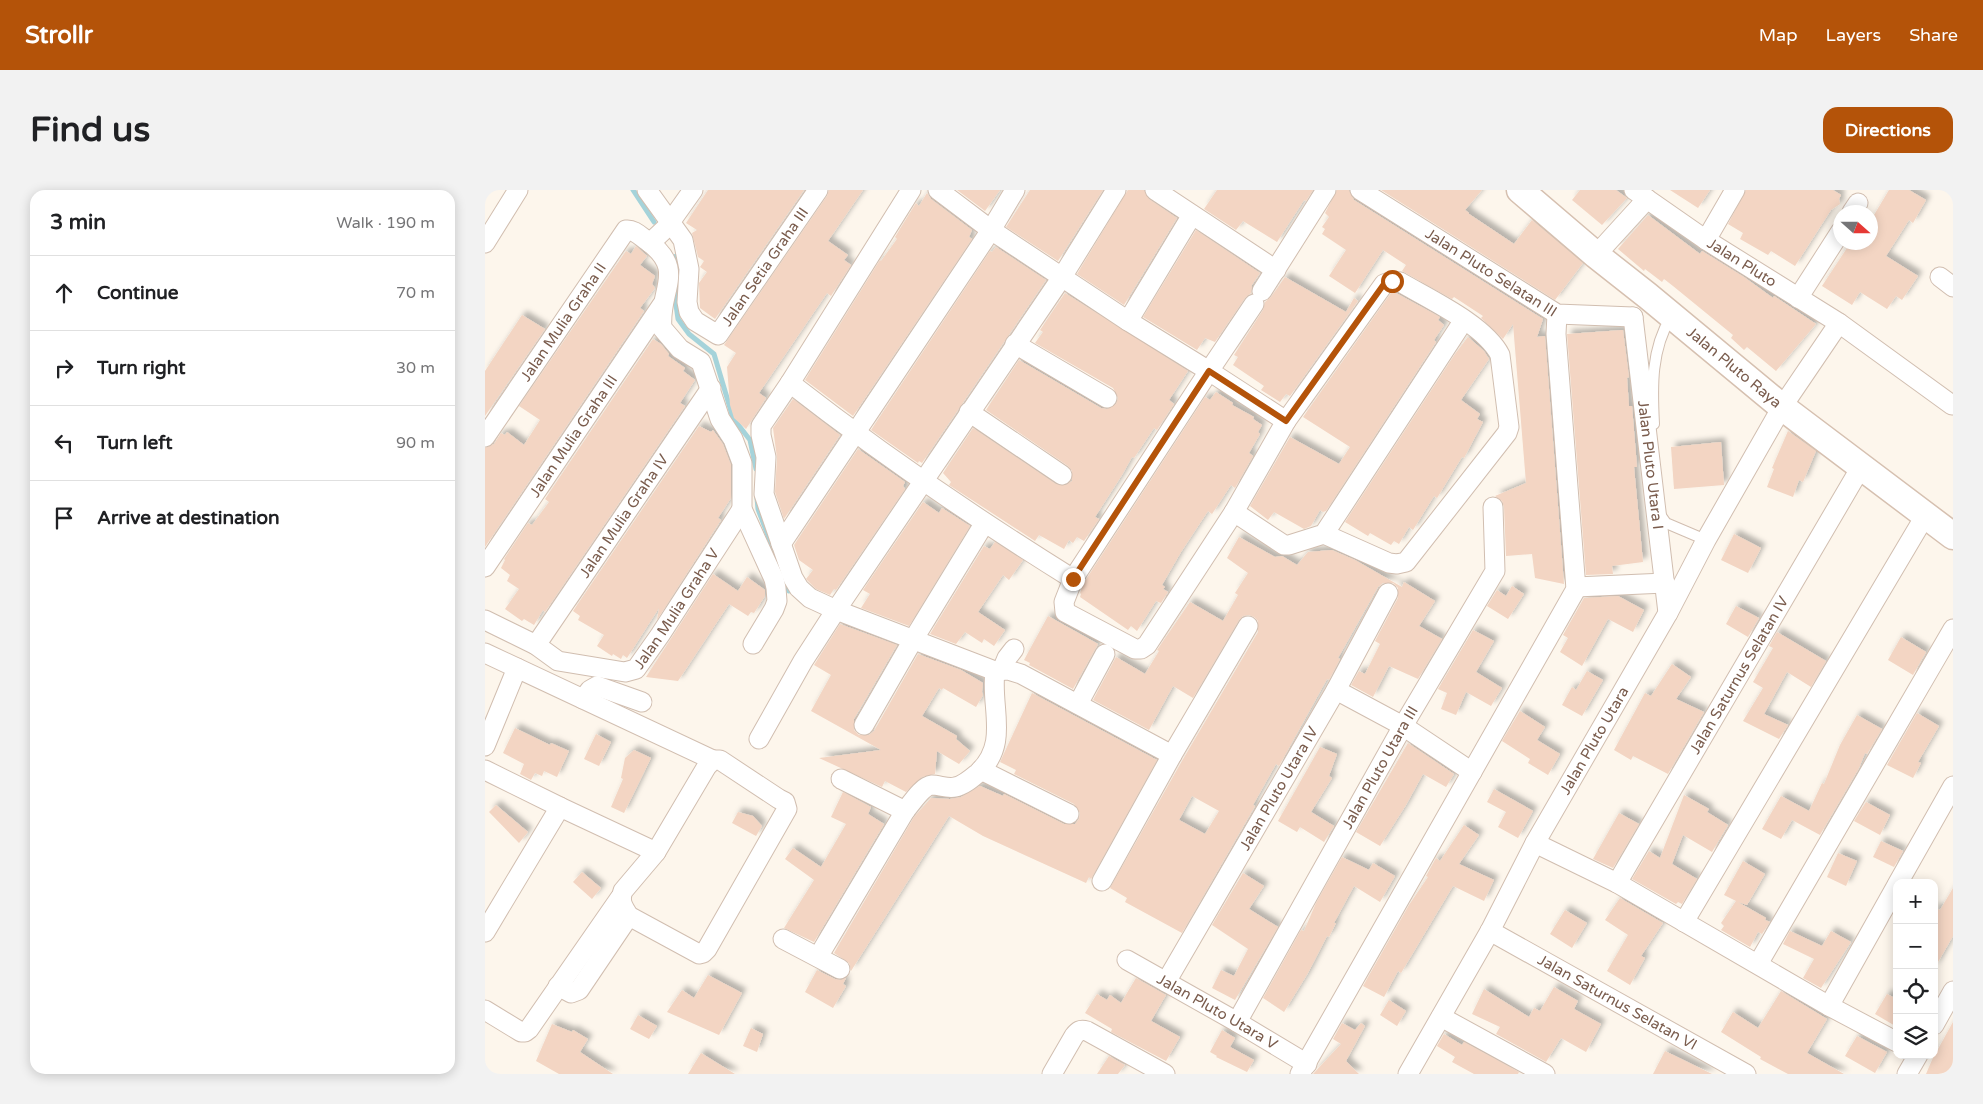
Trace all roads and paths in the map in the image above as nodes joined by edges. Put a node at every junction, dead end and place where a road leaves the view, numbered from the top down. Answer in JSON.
{"nodes":[{"id":1,"x":517,"y":190,"type":"edge"},
{"id":2,"x":647,"y":190,"type":"edge"},
{"id":3,"x":693,"y":190,"type":"edge"},
{"id":4,"x":818,"y":190,"type":"edge"},
{"id":5,"x":911,"y":190,"type":"edge"},
{"id":6,"x":938,"y":190,"type":"edge"},
{"id":7,"x":1015,"y":190,"type":"edge"},
{"id":8,"x":1116,"y":190,"type":"edge"},
{"id":9,"x":1155,"y":190,"type":"edge"},
{"id":10,"x":1326,"y":190,"type":"edge"},
{"id":11,"x":1360,"y":190,"type":"edge"},
{"id":12,"x":1521,"y":190,"type":"edge"},
{"id":13,"x":1735,"y":190,"type":"edge"},
{"id":14,"x":1641,"y":195,"type":"edge"},
{"id":15,"x":1193,"y":215,"type":"junction"},
{"id":16,"x":670,"y":223,"type":"junction"},
{"id":17,"x":991,"y":230,"type":"junction"},
{"id":18,"x":1706,"y":240,"type":"junction"},
{"id":19,"x":650,"y":242,"type":"junction"},
{"id":20,"x":485,"y":243,"type":"edge"},
{"id":21,"x":1833,"y":243,"type":"edge"},
{"id":22,"x":1596,"y":255,"type":"junction"},
{"id":23,"x":1276,"y":270,"type":"junction"},
{"id":24,"x":1062,"y":276,"type":"junction"},
{"id":25,"x":1648,"y":296,"type":"junction"},
{"id":26,"x":1798,"y":298,"type":"junction"},
{"id":27,"x":663,"y":305,"type":"junction"},
{"id":28,"x":1557,"y":314,"type":"junction"},
{"id":29,"x":1464,"y":320,"type":"junction"},
{"id":30,"x":1634,"y":320,"type":"junction"},
{"id":31,"x":1128,"y":321,"type":"junction"},
{"id":32,"x":1839,"y":323,"type":"junction"},
{"id":33,"x":1666,"y":325,"type":"junction"},
{"id":34,"x":1015,"y":344,"type":"junction"},
{"id":35,"x":1209,"y":371,"type":"junction"},
{"id":36,"x":791,"y":383,"type":"junction"},
{"id":37,"x":711,"y":388,"type":"junction"},
{"id":38,"x":1107,"y":398,"type":"dead end"},
{"id":39,"x":1952,"y":405,"type":"edge"},
{"id":40,"x":1782,"y":407,"type":"junction"},
{"id":41,"x":969,"y":412,"type":"junction"},
{"id":42,"x":1286,"y":421,"type":"junction"},
{"id":43,"x":855,"y":433,"type":"junction"},
{"id":44,"x":485,"y":437,"type":"edge"},
{"id":45,"x":1861,"y":467,"type":"junction"},
{"id":46,"x":1062,"y":475,"type":"dead end"},
{"id":47,"x":923,"y":482,"type":"junction"},
{"id":48,"x":1493,"y":507,"type":"dead end"},
{"id":49,"x":742,"y":509,"type":"junction"},
{"id":50,"x":1234,"y":512,"type":"junction"},
{"id":51,"x":1925,"y":516,"type":"junction"},
{"id":52,"x":984,"y":524,"type":"junction"},
{"id":53,"x":1324,"y":534,"type":"junction"},
{"id":54,"x":1953,"y":536,"type":"edge"},
{"id":55,"x":1707,"y":540,"type":"junction"},
{"id":56,"x":781,"y":544,"type":"junction"},
{"id":57,"x":485,"y":567,"type":"edge"},
{"id":58,"x":1073,"y":579,"type":"junction"},
{"id":59,"x":1665,"y":583,"type":"junction"},
{"id":60,"x":1576,"y":587,"type":"junction"},
{"id":61,"x":1388,"y":592,"type":"dead end"},
{"id":62,"x":836,"y":610,"type":"junction"},
{"id":63,"x":1668,"y":614,"type":"junction"},
{"id":64,"x":485,"y":620,"type":"edge"},
{"id":65,"x":1248,"y":626,"type":"dead end"},
{"id":66,"x":1953,"y":628,"type":"edge"},
{"id":67,"x":913,"y":640,"type":"junction"},
{"id":68,"x":753,"y":644,"type":"dead end"},
{"id":69,"x":536,"y":645,"type":"junction"},
{"id":70,"x":1014,"y":649,"type":"dead end"},
{"id":71,"x":485,"y":653,"type":"edge"},
{"id":72,"x":1105,"y":654,"type":"dead end"},
{"id":73,"x":517,"y":668,"type":"junction"},
{"id":74,"x":999,"y":671,"type":"junction"},
{"id":75,"x":1336,"y":690,"type":"junction"},
{"id":76,"x":583,"y":699,"type":"junction"},
{"id":77,"x":643,"y":702,"type":"dead end"},
{"id":78,"x":1078,"y":704,"type":"junction"},
{"id":79,"x":864,"y":726,"type":"dead end"},
{"id":80,"x":1403,"y":726,"type":"junction"},
{"id":81,"x":759,"y":739,"type":"dead end"},
{"id":82,"x":485,"y":746,"type":"edge"},
{"id":83,"x":1172,"y":755,"type":"junction"},
{"id":84,"x":713,"y":760,"type":"junction"},
{"id":85,"x":485,"y":770,"type":"edge"},
{"id":86,"x":981,"y":770,"type":"junction"},
{"id":87,"x":1471,"y":772,"type":"junction"},
{"id":88,"x":841,"y":779,"type":"dead end"},
{"id":89,"x":1953,"y":786,"type":"edge"},
{"id":90,"x":560,"y":807,"type":"junction"},
{"id":91,"x":905,"y":811,"type":"junction"},
{"id":92,"x":1069,"y":814,"type":"dead end"},
{"id":93,"x":1535,"y":843,"type":"junction"},
{"id":94,"x":656,"y":852,"type":"junction"},
{"id":95,"x":1900,"y":879,"type":"edge"},
{"id":96,"x":1101,"y":881,"type":"dead end"},
{"id":97,"x":1617,"y":883,"type":"junction"},
{"id":98,"x":1893,"y":891,"type":"edge"},
{"id":99,"x":620,"y":898,"type":"junction"},
{"id":100,"x":629,"y":916,"type":"junction"},
{"id":101,"x":1684,"y":922,"type":"junction"},
{"id":102,"x":1490,"y":930,"type":"junction"},
{"id":103,"x":485,"y":932,"type":"edge"},
{"id":104,"x":783,"y":939,"type":"dead end"},
{"id":105,"x":818,"y":957,"type":"junction"},
{"id":106,"x":1127,"y":960,"type":"dead end"},
{"id":107,"x":1758,"y":964,"type":"junction"},
{"id":108,"x":839,"y":969,"type":"dead end"},
{"id":109,"x":1166,"y":982,"type":"junction"},
{"id":110,"x":558,"y":986,"type":"junction"},
{"id":111,"x":1953,"y":991,"type":"edge"},
{"id":112,"x":1829,"y":1006,"type":"junction"},
{"id":113,"x":485,"y":1010,"type":"edge"},
{"id":114,"x":1441,"y":1017,"type":"junction"},
{"id":115,"x":1938,"y":1018,"type":"edge"},
{"id":116,"x":1237,"y":1022,"type":"junction"},
{"id":117,"x":1893,"y":1040,"type":"edge"},
{"id":118,"x":1915,"y":1059,"type":"edge"},
{"id":119,"x":1304,"y":1069,"type":"edge"},
{"id":120,"x":1052,"y":1074,"type":"edge"},
{"id":121,"x":1165,"y":1074,"type":"edge"},
{"id":122,"x":1408,"y":1074,"type":"edge"},
{"id":123,"x":1545,"y":1074,"type":"edge"},
{"id":124,"x":1746,"y":1074,"type":"edge"},
{"id":125,"x":1907,"y":1074,"type":"edge"}],
"edges":[{"from":1,"to":20,"type":"street"},
{"from":2,"to":16,"type":"street"},
{"from":3,"to":16,"type":"street"},
{"from":4,"to":16,"type":"street","name":"Jalan Setia Graha III"},
{"from":5,"to":36,"type":"street"},
{"from":6,"to":17,"type":"street"},
{"from":7,"to":17,"type":"street"},
{"from":8,"to":24,"type":"street"},
{"from":9,"to":15,"type":"street"},
{"from":10,"to":23,"type":"street"},
{"from":11,"to":28,"type":"street","name":"Jalan Pluto Selatan III"},
{"from":12,"to":22,"type":"street","name":"Jalan Pluto Raya"},
{"from":13,"to":18,"type":"street"},
{"from":14,"to":18,"type":"street","name":"Jalan Pluto"},
{"from":14,"to":22,"type":"street"},
{"from":15,"to":23,"type":"street"},
{"from":15,"to":31,"type":"street"},
{"from":16,"to":19,"type":"street"},
{"from":17,"to":24,"type":"street"},
{"from":17,"to":43,"type":"street"},
{"from":18,"to":26,"type":"street","name":"Jalan Pluto"},
{"from":19,"to":27,"type":"street"},
{"from":19,"to":44,"type":"street","name":"Jalan Mulia Graha II"},
{"from":21,"to":26,"type":"street"},
{"from":22,"to":25,"type":"street","name":"Jalan Pluto Raya"},
{"from":23,"to":35,"type":"street"},
{"from":24,"to":31,"type":"street"},
{"from":24,"to":34,"type":"street"},
{"from":25,"to":30,"type":"street"},
{"from":25,"to":33,"type":"street","name":"Jalan Pluto Raya"},
{"from":26,"to":32,"type":"street","name":"Jalan Pluto"},
{"from":27,"to":37,"type":"street"},
{"from":27,"to":57,"type":"street","name":"Jalan Mulia Graha III"},
{"from":28,"to":30,"type":"street","name":"Jalan Pluto Selatan III"},
{"from":28,"to":60,"type":"street"},
{"from":29,"to":42,"type":"street"},
{"from":29,"to":53,"type":"street"},
{"from":29,"to":53,"type":"street"},
{"from":30,"to":59,"type":"street","name":"Jalan Pluto Utara I"},
{"from":31,"to":35,"type":"street"},
{"from":32,"to":39,"type":"street","name":"Jalan Pluto"},
{"from":32,"to":40,"type":"street"},
{"from":33,"to":40,"type":"street","name":"Jalan Pluto Raya"},
{"from":33,"to":55,"type":"lane"},
{"from":34,"to":38,"type":"street"},
{"from":34,"to":41,"type":"street"},
{"from":35,"to":42,"type":"street"},
{"from":35,"to":58,"type":"street"},
{"from":36,"to":43,"type":"street"},
{"from":36,"to":56,"type":"street"},
{"from":37,"to":49,"type":"street"},
{"from":37,"to":69,"type":"street","name":"Jalan Mulia Graha IV"},
{"from":40,"to":45,"type":"street","name":"Jalan Pluto Raya"},
{"from":40,"to":55,"type":"street","name":"Jalan Pluto Utara"},
{"from":41,"to":46,"type":"street"},
{"from":41,"to":47,"type":"street"},
{"from":42,"to":50,"type":"street"},
{"from":43,"to":47,"type":"street"},
{"from":43,"to":56,"type":"street"},
{"from":45,"to":51,"type":"street","name":"Jalan Pluto Raya"},
{"from":45,"to":97,"type":"street","name":"Jalan Saturnus Selatan IV"},
{"from":47,"to":52,"type":"street"},
{"from":47,"to":62,"type":"street"},
{"from":48,"to":80,"type":"street","name":"Jalan Pluto Utara III"},
{"from":49,"to":68,"type":"street"},
{"from":49,"to":69,"type":"street","name":"Jalan Mulia Graha V"},
{"from":50,"to":53,"type":"street"},
{"from":50,"to":58,"type":"street"},
{"from":51,"to":54,"type":"street","name":"Jalan Pluto Raya"},
{"from":51,"to":101,"type":"street"},
{"from":52,"to":58,"type":"street"},
{"from":52,"to":67,"type":"street"},
{"from":55,"to":63,"type":"street","name":"Jalan Pluto Utara"},
{"from":56,"to":62,"type":"street"},
{"from":59,"to":60,"type":"street"},
{"from":59,"to":63,"type":"street","name":"Jalan Pluto Utara I"},
{"from":60,"to":87,"type":"street"},
{"from":61,"to":75,"type":"street","name":"Jalan Pluto Utara IV"},
{"from":62,"to":67,"type":"street"},
{"from":62,"to":81,"type":"street"},
{"from":63,"to":93,"type":"street","name":"Jalan Pluto Utara"},
{"from":64,"to":69,"type":"street"},
{"from":65,"to":83,"type":"street"},
{"from":66,"to":107,"type":"street"},
{"from":67,"to":74,"type":"street"},
{"from":67,"to":79,"type":"street"},
{"from":70,"to":74,"type":"street"},
{"from":71,"to":73,"type":"street"},
{"from":72,"to":78,"type":"street"},
{"from":73,"to":76,"type":"street"},
{"from":73,"to":82,"type":"street"},
{"from":74,"to":78,"type":"street"},
{"from":74,"to":86,"type":"street"},
{"from":75,"to":80,"type":"street"},
{"from":75,"to":109,"type":"street","name":"Jalan Pluto Utara IV"},
{"from":76,"to":77,"type":"street"},
{"from":76,"to":84,"type":"street"},
{"from":78,"to":83,"type":"street"},
{"from":80,"to":87,"type":"street"},
{"from":80,"to":116,"type":"street","name":"Jalan Pluto Utara III"},
{"from":83,"to":96,"type":"street"},
{"from":84,"to":94,"type":"street"},
{"from":84,"to":100,"type":"street"},
{"from":85,"to":90,"type":"street"},
{"from":86,"to":91,"type":"street"},
{"from":86,"to":92,"type":"street"},
{"from":87,"to":119,"type":"street"},
{"from":88,"to":91,"type":"street"},
{"from":89,"to":95,"type":"street"},
{"from":90,"to":94,"type":"street"},
{"from":90,"to":103,"type":"street"},
{"from":91,"to":105,"type":"street"},
{"from":93,"to":97,"type":"street"},
{"from":93,"to":102,"type":"street","name":"Jalan Pluto Utara"},
{"from":94,"to":99,"type":"street"},
{"from":97,"to":101,"type":"street"},
{"from":98,"to":112,"type":"street"},
{"from":99,"to":100,"type":"street"},
{"from":99,"to":110,"type":"street"},
{"from":100,"to":110,"type":"street"},
{"from":101,"to":107,"type":"street"},
{"from":102,"to":114,"type":"street","name":"Jalan Pluto Utara"},
{"from":102,"to":124,"type":"street","name":"Jalan Saturnus Selatan VI"},
{"from":104,"to":105,"type":"street"},
{"from":105,"to":108,"type":"street"},
{"from":106,"to":109,"type":"street","name":"Jalan Pluto Utara V"},
{"from":107,"to":112,"type":"street"},
{"from":109,"to":116,"type":"street","name":"Jalan Pluto Utara V"},
{"from":110,"to":113,"type":"street"},
{"from":111,"to":115,"type":"street"},
{"from":112,"to":117,"type":"street"},
{"from":114,"to":122,"type":"street","name":"Jalan Pluto Utara"},
{"from":114,"to":123,"type":"street"},
{"from":116,"to":119,"type":"street","name":"Jalan Pluto Utara V"},
{"from":118,"to":125,"type":"street"},
{"from":120,"to":121,"type":"street"}]}
